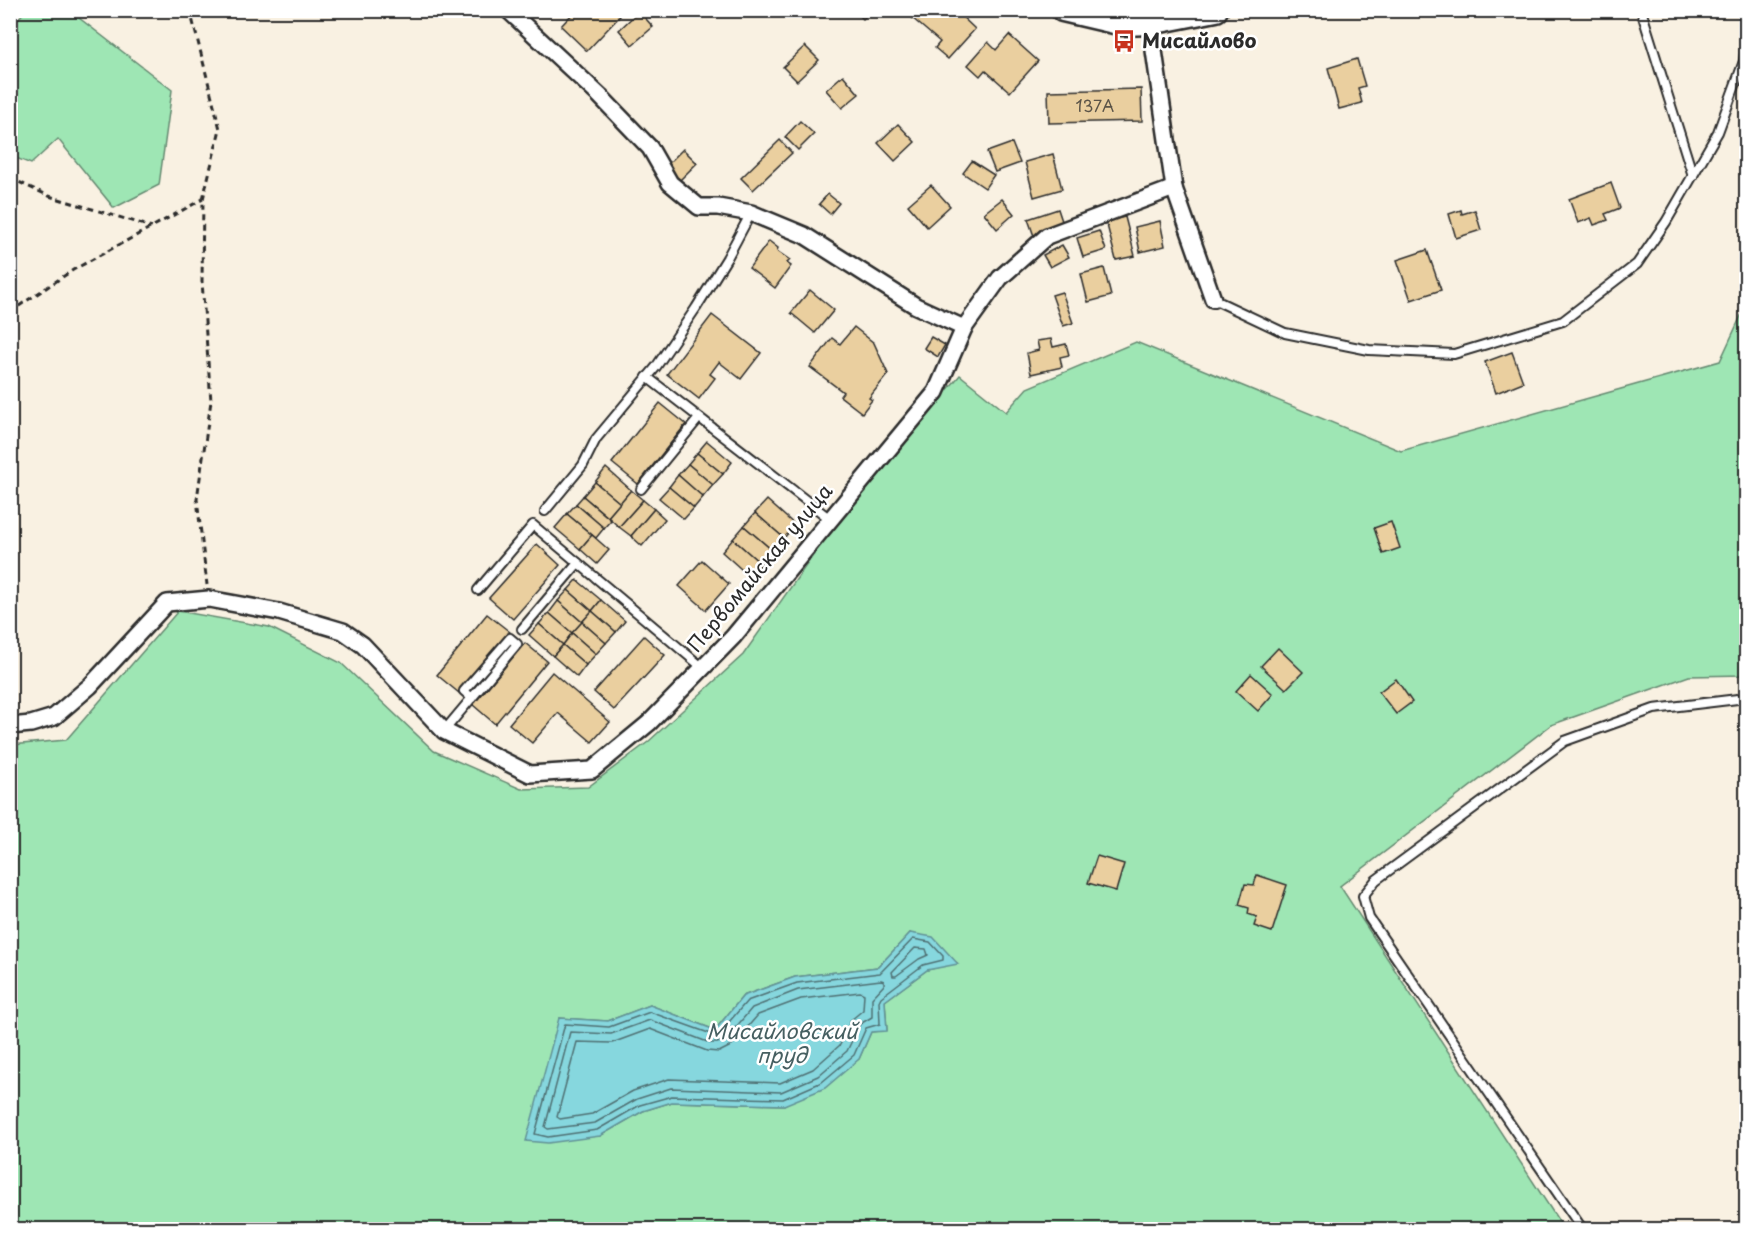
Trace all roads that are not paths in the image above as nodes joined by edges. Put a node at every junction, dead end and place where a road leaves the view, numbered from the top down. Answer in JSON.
{"nodes":[{"id":1,"x":508,"y":10,"type":"edge"},
{"id":2,"x":1063,"y":10,"type":"edge"},
{"id":3,"x":1216,"y":10,"type":"edge"},
{"id":4,"x":1641,"y":10,"type":"edge"},
{"id":5,"x":1150,"y":23,"type":"junction"},
{"id":6,"x":1746,"y":46,"type":"edge"},
{"id":7,"x":1693,"y":176,"type":"junction"},
{"id":8,"x":1174,"y":188,"type":"junction"},
{"id":9,"x":751,"y":213,"type":"junction"},
{"id":10,"x":1213,"y":299,"type":"joint"},
{"id":11,"x":964,"y":328,"type":"junction"},
{"id":12,"x":647,"y":377,"type":"junction"},
{"id":13,"x":699,"y":418,"type":"junction"},
{"id":14,"x":641,"y":489,"type":"dead end"},
{"id":15,"x":545,"y":511,"type":"dead end"},
{"id":16,"x":830,"y":519,"type":"junction"},
{"id":17,"x":578,"y":563,"type":"junction"},
{"id":18,"x":478,"y":590,"type":"dead end"},
{"id":19,"x":522,"y":629,"type":"dead end"},
{"id":20,"x":703,"y":668,"type":"junction"},
{"id":21,"x":472,"y":698,"type":"junction"},
{"id":22,"x":1746,"y":698,"type":"edge"},
{"id":23,"x":10,"y":726,"type":"edge"},
{"id":24,"x":444,"y":731,"type":"junction"},
{"id":25,"x":1583,"y":1230,"type":"edge"}],
"edges":[{"from":1,"to":9,"type":"street"},
{"from":2,"to":5,"type":"main road"},
{"from":3,"to":5,"type":"main road"},
{"from":4,"to":7,"type":"lane"},
{"from":5,"to":8,"type":"street"},
{"from":6,"to":7,"type":"lane"},
{"from":7,"to":10,"type":"lane"},
{"from":8,"to":10,"type":"street"},
{"from":8,"to":11,"type":"street","name":"Первомайская улица"},
{"from":9,"to":11,"type":"street"},
{"from":9,"to":12,"type":"lane"},
{"from":11,"to":16,"type":"street","name":"Первомайская улица"},
{"from":12,"to":13,"type":"lane"},
{"from":12,"to":15,"type":"lane"},
{"from":13,"to":14,"type":"lane"},
{"from":13,"to":16,"type":"lane"},
{"from":16,"to":20,"type":"street","name":"Первомайская улица"},
{"from":17,"to":18,"type":"lane"},
{"from":17,"to":19,"type":"lane"},
{"from":17,"to":20,"type":"lane"},
{"from":20,"to":24,"type":"street","name":"Первомайская улица"},
{"from":21,"to":21,"type":"lane"},
{"from":21,"to":24,"type":"lane"},
{"from":22,"to":25,"type":"lane"},
{"from":23,"to":24,"type":"street","name":"Первомайская улица"}]}
